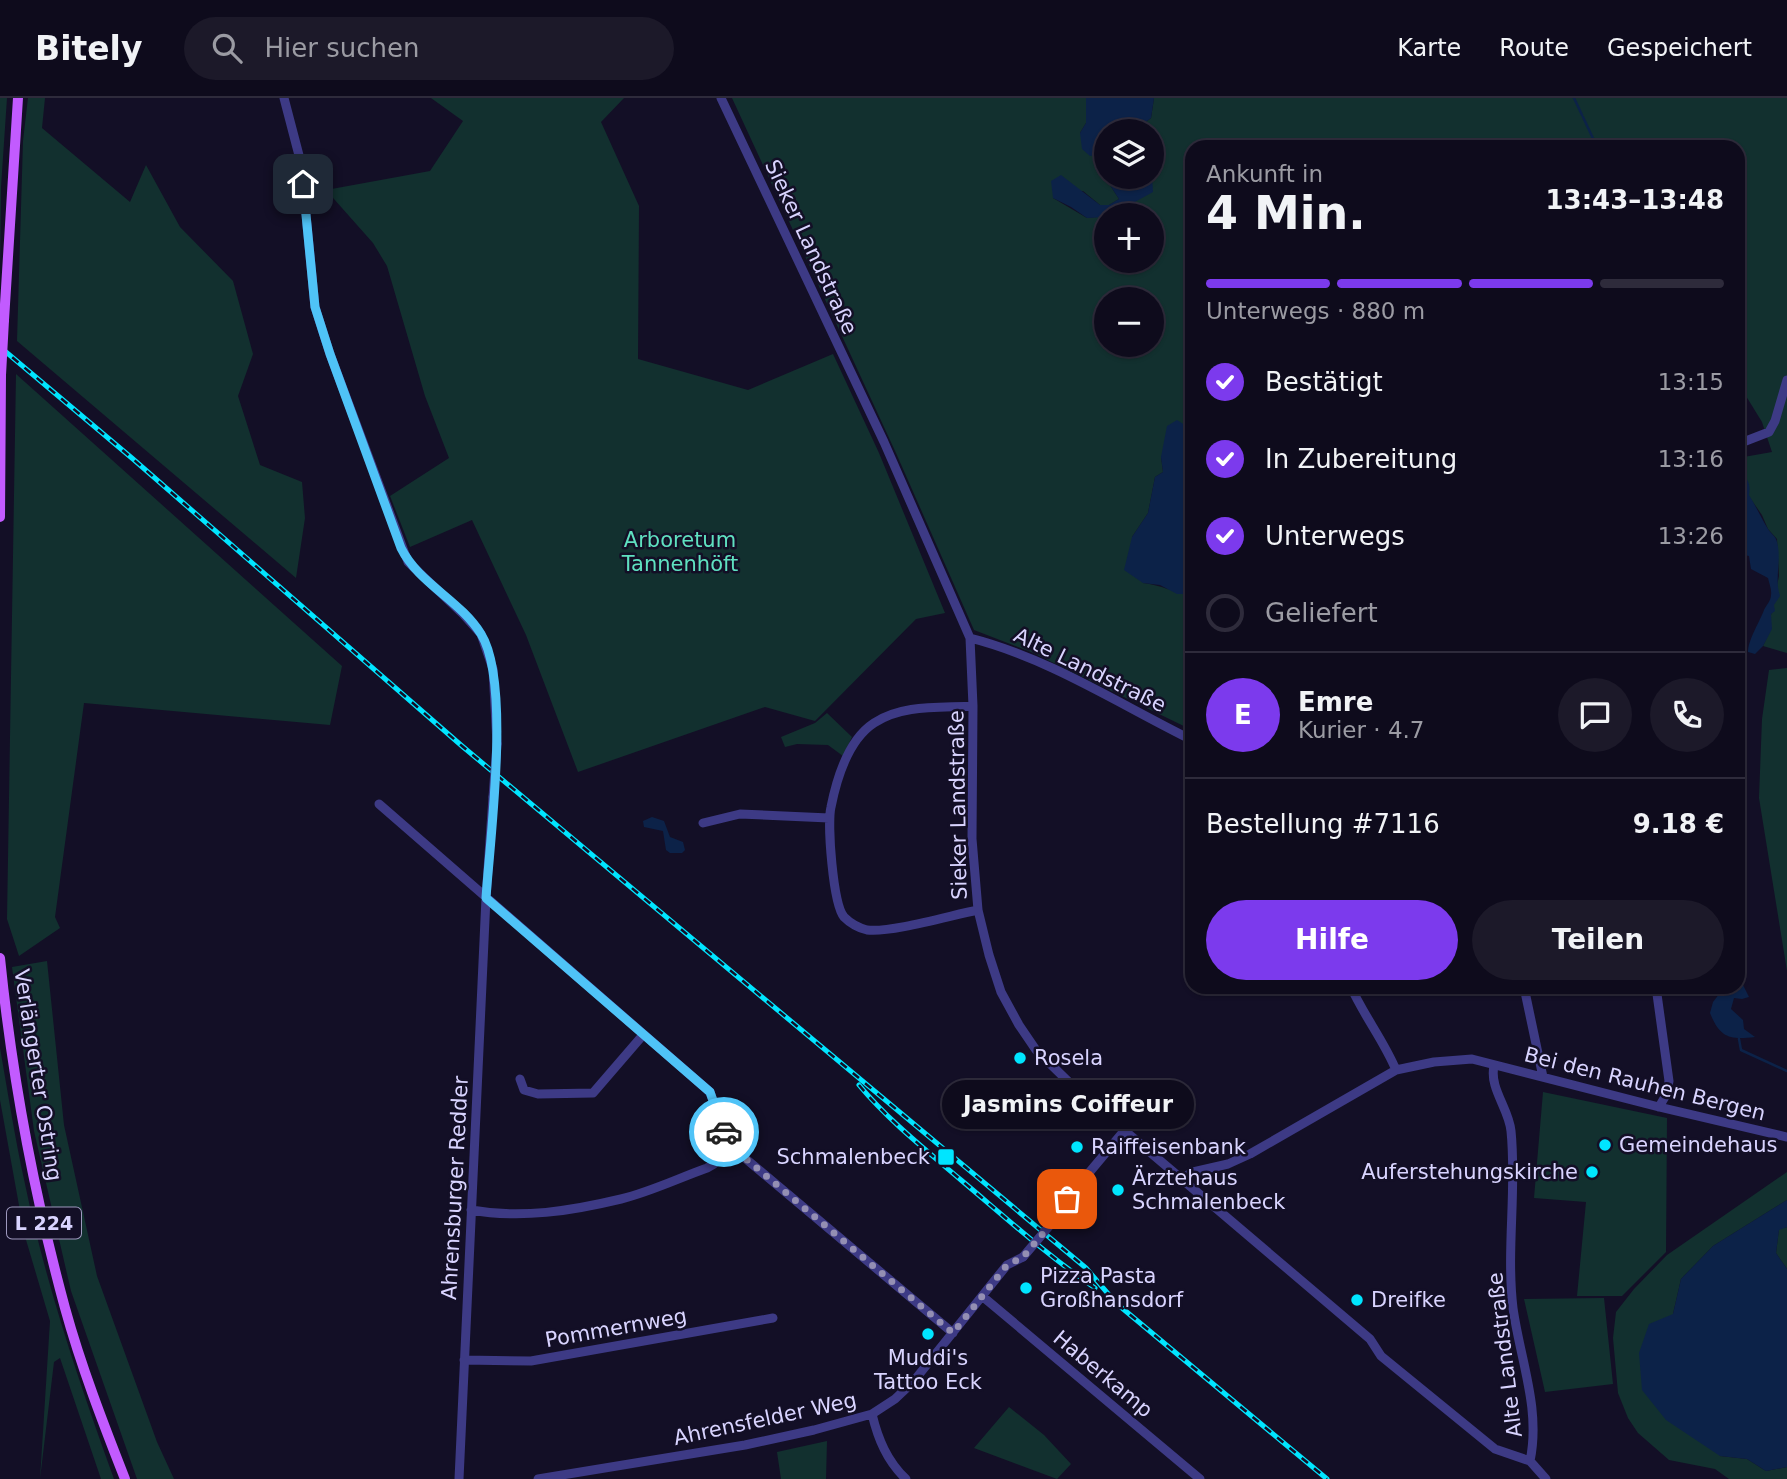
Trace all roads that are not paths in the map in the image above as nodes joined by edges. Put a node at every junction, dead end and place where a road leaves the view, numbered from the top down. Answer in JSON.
{"nodes":[{"id":1,"x":18,"y":98,"type":"edge"},
{"id":2,"x":284,"y":98,"type":"edge"},
{"id":3,"x":721,"y":98,"type":"edge"},
{"id":4,"x":1,"y":375,"type":"edge"},
{"id":5,"x":1787,"y":380,"type":"edge"},
{"id":6,"x":1745,"y":441,"type":"edge"},
{"id":7,"x":0,"y":517,"type":"edge"},
{"id":8,"x":970,"y":638,"type":"junction"},
{"id":9,"x":973,"y":706,"type":"junction"},
{"id":10,"x":1185,"y":736,"type":"edge"},
{"id":11,"x":379,"y":804,"type":"dead end"},
{"id":12,"x":829,"y":818,"type":"junction"},
{"id":13,"x":703,"y":823,"type":"dead end"},
{"id":14,"x":486,"y":898,"type":"junction"},
{"id":15,"x":978,"y":910,"type":"junction"},
{"id":16,"x":0,"y":958,"type":"edge"},
{"id":17,"x":1354,"y":994,"type":"edge"},
{"id":18,"x":1525,"y":994,"type":"edge"},
{"id":19,"x":1657,"y":994,"type":"edge"},
{"id":20,"x":643,"y":1035,"type":"junction"},
{"id":21,"x":1494,"y":1066,"type":"junction"},
{"id":22,"x":1396,"y":1070,"type":"junction"},
{"id":23,"x":1543,"y":1077,"type":"junction"},
{"id":24,"x":520,"y":1079,"type":"dead end"},
{"id":25,"x":1658,"y":1107,"type":"junction"},
{"id":26,"x":1124,"y":1131,"type":"junction"},
{"id":27,"x":1787,"y":1137,"type":"edge"},
{"id":28,"x":727,"y":1143,"type":"junction"},
{"id":29,"x":1181,"y":1179,"type":"junction"},
{"id":30,"x":471,"y":1210,"type":"junction"},
{"id":31,"x":982,"y":1296,"type":"junction"},
{"id":32,"x":773,"y":1318,"type":"dead end"},
{"id":33,"x":953,"y":1333,"type":"junction"},
{"id":34,"x":464,"y":1360,"type":"junction"},
{"id":35,"x":872,"y":1414,"type":"junction"},
{"id":36,"x":1530,"y":1461,"type":"junction"},
{"id":37,"x":125,"y":1479,"type":"edge"},
{"id":38,"x":459,"y":1479,"type":"edge"},
{"id":39,"x":538,"y":1479,"type":"edge"},
{"id":40,"x":906,"y":1479,"type":"edge"},
{"id":41,"x":1200,"y":1479,"type":"edge"},
{"id":42,"x":1546,"y":1479,"type":"edge"}],
"edges":[{"from":1,"to":4,"type":"main road","bridge":true},
{"from":2,"to":14,"type":"street","name":"Ahrensburger Redder","bridge":true},
{"from":3,"to":8,"type":"street","name":"Sieker Landstraße"},
{"from":4,"to":7,"type":"main road"},
{"from":5,"to":6,"type":"street"},
{"from":8,"to":9,"type":"street","name":"Sieker Landstraße"},
{"from":8,"to":10,"type":"street","name":"Alte Landstraße"},
{"from":9,"to":12,"type":"street"},
{"from":9,"to":15,"type":"street","name":"Sieker Landstraße"},
{"from":11,"to":14,"type":"street"},
{"from":12,"to":13,"type":"street"},
{"from":12,"to":15,"type":"street"},
{"from":14,"to":20,"type":"street"},
{"from":14,"to":30,"type":"street","name":"Ahrensburger Redder"},
{"from":15,"to":26,"type":"street","name":"Sieker Landstraße"},
{"from":16,"to":37,"type":"main road","name":"Verlängerter Ostring","number":"L 224"},
{"from":17,"to":22,"type":"street"},
{"from":18,"to":23,"type":"street"},
{"from":19,"to":25,"type":"street"},
{"from":20,"to":24,"type":"street"},
{"from":20,"to":28,"type":"street"},
{"from":21,"to":22,"type":"street"},
{"from":21,"to":23,"type":"street","name":"Bei den Rauhen Bergen"},
{"from":21,"to":36,"type":"street","name":"Alte Landstraße"},
{"from":22,"to":29,"type":"street"},
{"from":23,"to":25,"type":"street","name":"Bei den Rauhen Bergen"},
{"from":25,"to":27,"type":"street","name":"Bei den Rauhen Bergen"},
{"from":26,"to":29,"type":"street","name":"Sieker Landstraße"},
{"from":26,"to":31,"type":"street","name":"Ahrensfelder Weg","bridge":true},
{"from":28,"to":30,"type":"street"},
{"from":28,"to":33,"type":"street"},
{"from":29,"to":36,"type":"street","name":"Sieker Landstraße"},
{"from":30,"to":34,"type":"street","name":"Ahrensburger Redder"},
{"from":31,"to":33,"type":"street","name":"Ahrensfelder Weg"},
{"from":31,"to":41,"type":"street","name":"Haberkamp"},
{"from":32,"to":34,"type":"street","name":"Pommernweg"},
{"from":33,"to":35,"type":"street","name":"Ahrensfelder Weg"},
{"from":34,"to":38,"type":"street","name":"Ahrensburger Redder"},
{"from":35,"to":39,"type":"street","name":"Ahrensfelder Weg"},
{"from":35,"to":40,"type":"street"},
{"from":36,"to":42,"type":"street","name":"Sieker Landstraße"}]}
